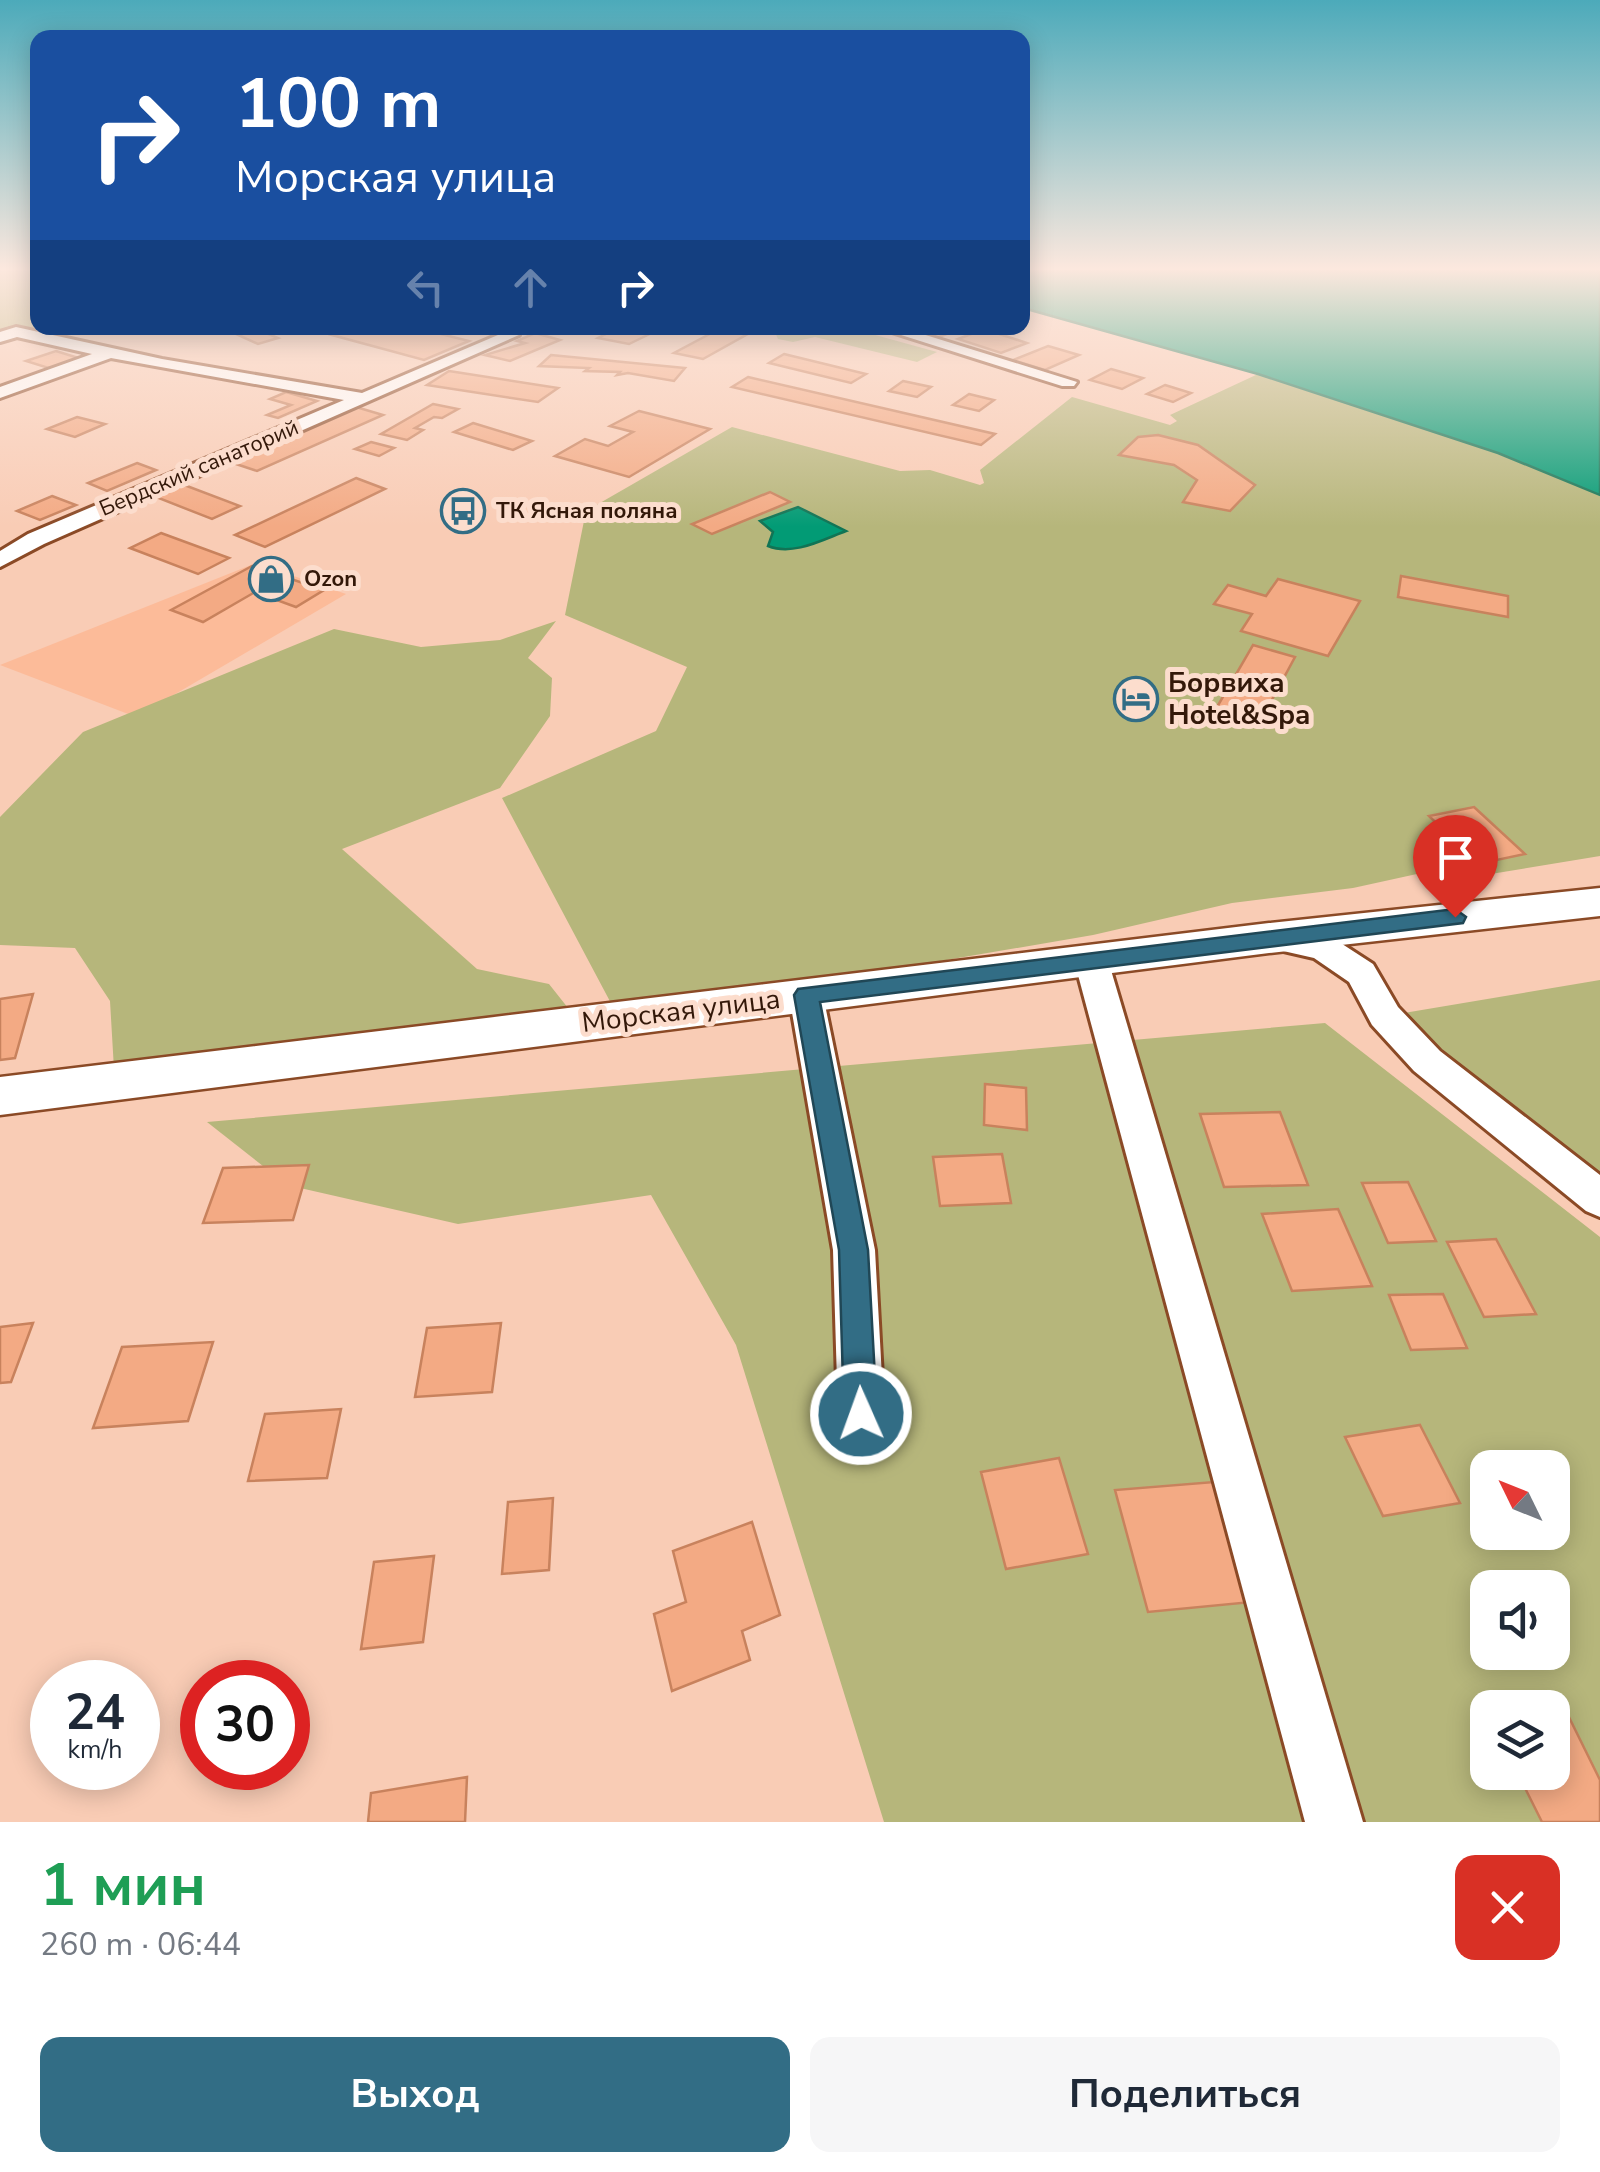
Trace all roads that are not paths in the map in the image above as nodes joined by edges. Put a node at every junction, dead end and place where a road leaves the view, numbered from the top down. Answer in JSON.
{"nodes":[{"id":1,"x":101,"y":356,"type":"edge"},
{"id":2,"x":126,"y":356,"type":"edge"},
{"id":3,"x":460,"y":356,"type":"edge"},
{"id":4,"x":981,"y":356,"type":"edge"},
{"id":5,"x":1068,"y":382,"type":"dead end"},
{"id":6,"x":0,"y":393,"type":"edge"},
{"id":7,"x":362,"y":398,"type":"junction"},
{"id":8,"x":0,"y":560,"type":"edge"},
{"id":9,"x":1600,"y":902,"type":"edge"},
{"id":10,"x":1269,"y":938,"type":"junction"},
{"id":11,"x":1090,"y":960,"type":"junction"},
{"id":12,"x":806,"y":995,"type":"junction"},
{"id":13,"x":0,"y":1096,"type":"edge"},
{"id":14,"x":1600,"y":1199,"type":"edge"},
{"id":15,"x":861,"y":1414,"type":"dead end"},
{"id":16,"x":1334,"y":1822,"type":"edge"}],
"edges":[{"from":1,"to":6,"type":"street"},
{"from":2,"to":7,"type":"street"},
{"from":3,"to":7,"type":"street","name":"Бердский санаторий"},
{"from":4,"to":5,"type":"street"},
{"from":7,"to":8,"type":"street","name":"Бердский санаторий"},
{"from":9,"to":10,"type":"street","name":"Морская улица"},
{"from":10,"to":11,"type":"street","name":"Морская улица"},
{"from":10,"to":14,"type":"street"},
{"from":11,"to":12,"type":"street","name":"Морская улица"},
{"from":11,"to":16,"type":"street"},
{"from":12,"to":13,"type":"street","name":"Морская улица"},
{"from":12,"to":15,"type":"street"}]}
